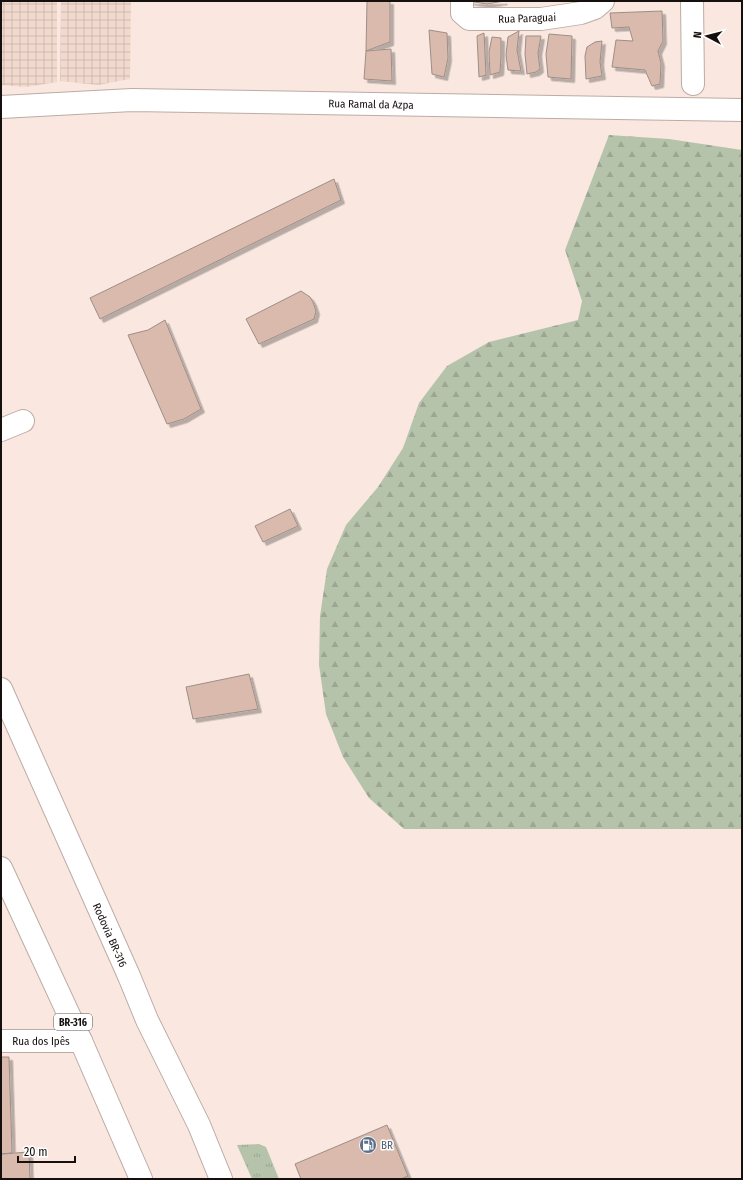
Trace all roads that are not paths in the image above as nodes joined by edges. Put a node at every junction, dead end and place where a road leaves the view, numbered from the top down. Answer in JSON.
{"nodes":[{"id":1,"x":603,"y":1,"type":"edge"},
{"id":2,"x":692,"y":1,"type":"edge"},
{"id":3,"x":466,"y":10,"type":"edge"},
{"id":4,"x":693,"y":84,"type":"dead end"},
{"id":5,"x":1,"y":107,"type":"edge"},
{"id":6,"x":742,"y":110,"type":"edge"},
{"id":7,"x":23,"y":421,"type":"dead end"},
{"id":8,"x":1,"y":430,"type":"edge"},
{"id":9,"x":1,"y":689,"type":"edge"},
{"id":10,"x":1,"y":868,"type":"edge"},
{"id":11,"x":1,"y":1041,"type":"edge"},
{"id":12,"x":81,"y":1041,"type":"junction"},
{"id":13,"x":140,"y":1179,"type":"edge"},
{"id":14,"x":221,"y":1179,"type":"edge"}],
"edges":[{"from":1,"to":3,"type":"main road","name":"Rua Paraguai"},
{"from":2,"to":4,"type":"main road"},
{"from":5,"to":6,"type":"main road","name":"Rua Ramal da Azpa"},
{"from":7,"to":8,"type":"main road"},
{"from":9,"to":14,"type":"main road","name":"Rodovia BR-316"},
{"from":10,"to":12,"type":"main road","number":"BR-316"},
{"from":11,"to":12,"type":"main road","name":"Rua dos Ipês"},
{"from":12,"to":13,"type":"main road","number":"BR-316"}]}
